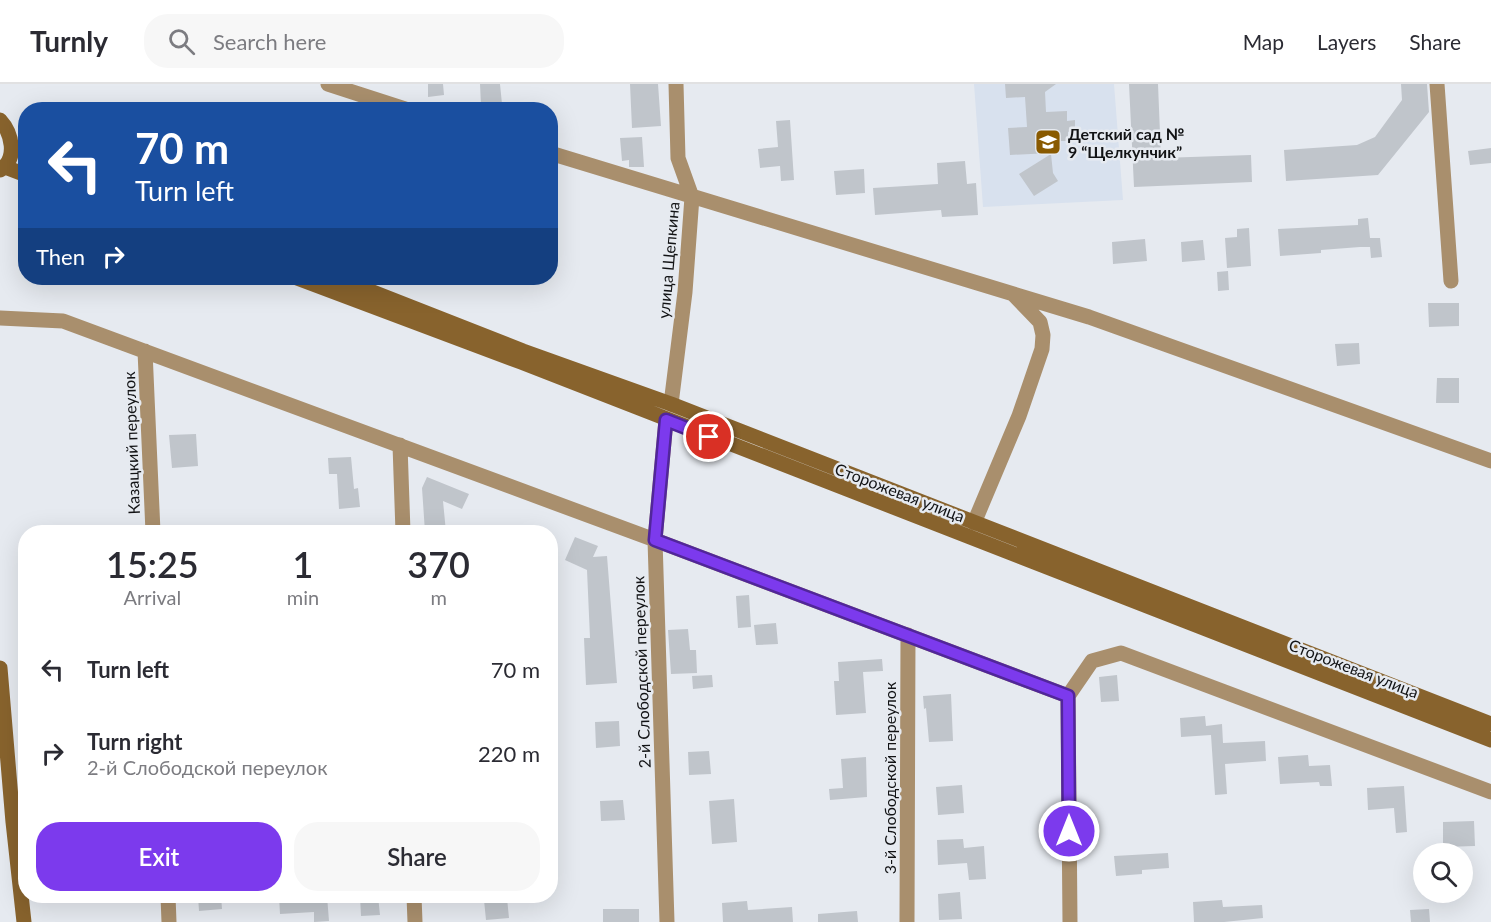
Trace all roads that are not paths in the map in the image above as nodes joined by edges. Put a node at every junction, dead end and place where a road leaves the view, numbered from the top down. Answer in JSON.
{"nodes":[{"id":1,"x":328,"y":84,"type":"edge"},
{"id":2,"x":676,"y":84,"type":"edge"},
{"id":3,"x":1437,"y":84,"type":"edge"},
{"id":4,"x":383,"y":102,"type":"edge"},
{"id":5,"x":0,"y":113,"type":"edge"},
{"id":6,"x":4,"y":126,"type":"edge"},
{"id":7,"x":18,"y":150,"type":"edge"},
{"id":8,"x":18,"y":153,"type":"edge"},
{"id":9,"x":558,"y":155,"type":"edge"},
{"id":10,"x":3,"y":168,"type":"edge"},
{"id":11,"x":18,"y":172,"type":"edge"},
{"id":12,"x":692,"y":197,"type":"junction"},
{"id":13,"x":1451,"y":281,"type":"dead end"},
{"id":14,"x":315,"y":285,"type":"edge"},
{"id":15,"x":355,"y":285,"type":"edge"},
{"id":16,"x":1011,"y":292,"type":"junction"},
{"id":17,"x":0,"y":318,"type":"edge"},
{"id":18,"x":145,"y":351,"type":"junction"},
{"id":19,"x":671,"y":404,"type":"junction"},
{"id":20,"x":666,"y":420,"type":"junction"},
{"id":21,"x":400,"y":446,"type":"junction"},
{"id":22,"x":1491,"y":461,"type":"edge"},
{"id":23,"x":974,"y":523,"type":"junction"},
{"id":24,"x":153,"y":525,"type":"edge"},
{"id":25,"x":403,"y":525,"type":"edge"},
{"id":26,"x":655,"y":540,"type":"junction"},
{"id":27,"x":908,"y":635,"type":"junction"},
{"id":28,"x":0,"y":668,"type":"edge"},
{"id":29,"x":1068,"y":696,"type":"junction"},
{"id":30,"x":1491,"y":724,"type":"edge"},
{"id":31,"x":1491,"y":740,"type":"edge"},
{"id":32,"x":1491,"y":792,"type":"edge"},
{"id":33,"x":18,"y":867,"type":"edge"},
{"id":34,"x":22,"y":903,"type":"edge"},
{"id":35,"x":168,"y":903,"type":"edge"},
{"id":36,"x":414,"y":903,"type":"edge"},
{"id":37,"x":24,"y":922,"type":"edge"},
{"id":38,"x":169,"y":922,"type":"edge"},
{"id":39,"x":415,"y":922,"type":"edge"},
{"id":40,"x":667,"y":922,"type":"edge"},
{"id":41,"x":907,"y":922,"type":"edge"},
{"id":42,"x":1070,"y":922,"type":"edge"}],
"edges":[{"from":1,"to":4,"type":"street"},
{"from":2,"to":12,"type":"street","name":"улица Щепкина"},
{"from":3,"to":13,"type":"street"},
{"from":5,"to":6,"type":"main road"},
{"from":6,"to":7,"type":"main road"},
{"from":8,"to":10,"type":"main road"},
{"from":9,"to":12,"type":"street"},
{"from":10,"to":11,"type":"main road"},
{"from":12,"to":16,"type":"street"},
{"from":12,"to":19,"type":"street","name":"улица Щепкина"},
{"from":14,"to":20,"type":"main road","name":"Сторожевая улица"},
{"from":15,"to":19,"type":"main road","name":"Сторожевая улица"},
{"from":16,"to":22,"type":"street"},
{"from":16,"to":23,"type":"street"},
{"from":17,"to":18,"type":"street"},
{"from":18,"to":21,"type":"street"},
{"from":18,"to":24,"type":"street","name":"Казацкий переулок"},
{"from":19,"to":23,"type":"main road","name":"Сторожевая улица"},
{"from":20,"to":26,"type":"street","name":"2-й Слободской переулок"},
{"from":20,"to":31,"type":"main road","name":"Сторожевая улица"},
{"from":21,"to":25,"type":"street"},
{"from":21,"to":26,"type":"street"},
{"from":23,"to":30,"type":"main road","name":"Сторожевая улица"},
{"from":26,"to":27,"type":"street"},
{"from":26,"to":40,"type":"street","name":"2-й Слободской переулок"},
{"from":27,"to":29,"type":"street"},
{"from":27,"to":41,"type":"street","name":"3-й Слободской переулок"},
{"from":28,"to":33,"type":"main road"},
{"from":29,"to":32,"type":"street"},
{"from":29,"to":42,"type":"street"},
{"from":34,"to":37,"type":"main road"},
{"from":35,"to":38,"type":"street"},
{"from":36,"to":39,"type":"street"}]}
